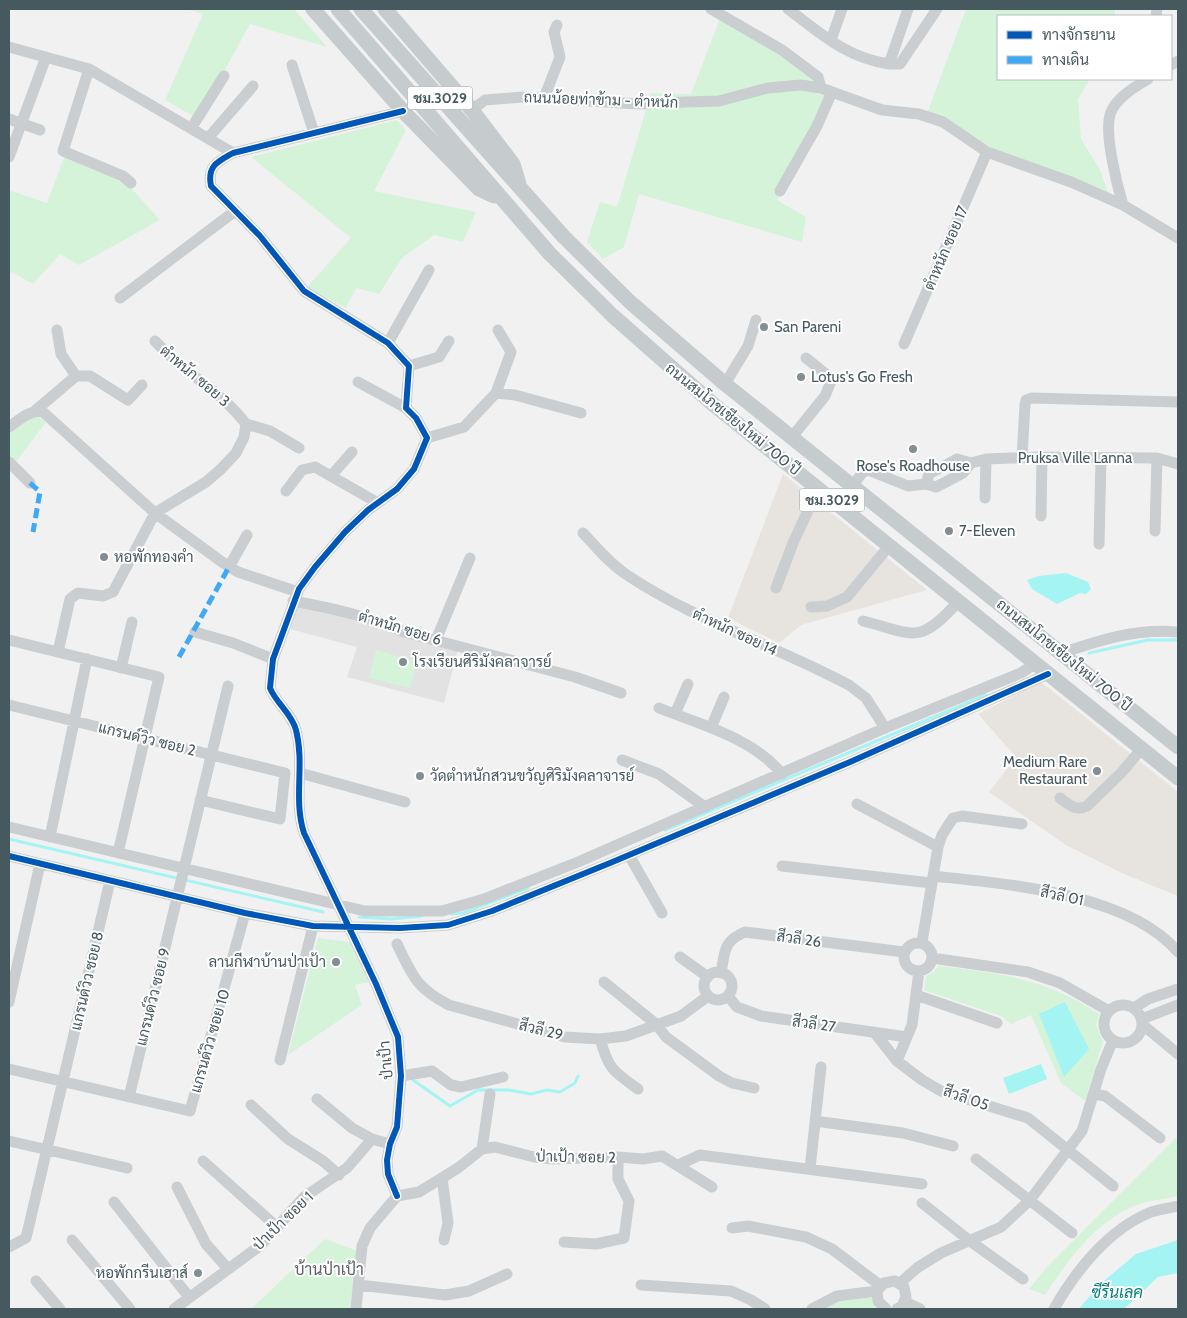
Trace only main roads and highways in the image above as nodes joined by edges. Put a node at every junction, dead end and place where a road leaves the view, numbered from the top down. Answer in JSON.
{"nodes":[{"id":1,"x":313,"y":9,"type":"edge"},
{"id":2,"x":338,"y":9,"type":"edge"},
{"id":3,"x":361,"y":9,"type":"edge"},
{"id":4,"x":385,"y":9,"type":"edge"},
{"id":5,"x":520,"y":188,"type":"junction"},
{"id":6,"x":504,"y":202,"type":"junction"},
{"id":7,"x":1178,"y":747,"type":"edge"},
{"id":8,"x":1178,"y":778,"type":"edge"}],
"edges":[{"from":1,"to":6,"type":"main road"},
{"from":2,"to":6,"type":"main road","name":"ถนนสมโภชเชียงใหม่ 700 ปี","number":"ชม.3029"},
{"from":3,"to":5,"type":"main road","name":"ถนนสมโภชเชียงใหม่ 700 ปี","number":"ชม.3029"},
{"from":4,"to":5,"type":"main road"},
{"from":5,"to":7,"type":"main road","name":"ถนนสมโภชเชียงใหม่ 700 ปี","number":"ชม.3029"},
{"from":6,"to":8,"type":"main road","name":"ถนนสมโภชเชียงใหม่ 700 ปี","number":"ชม.3029"}]}
